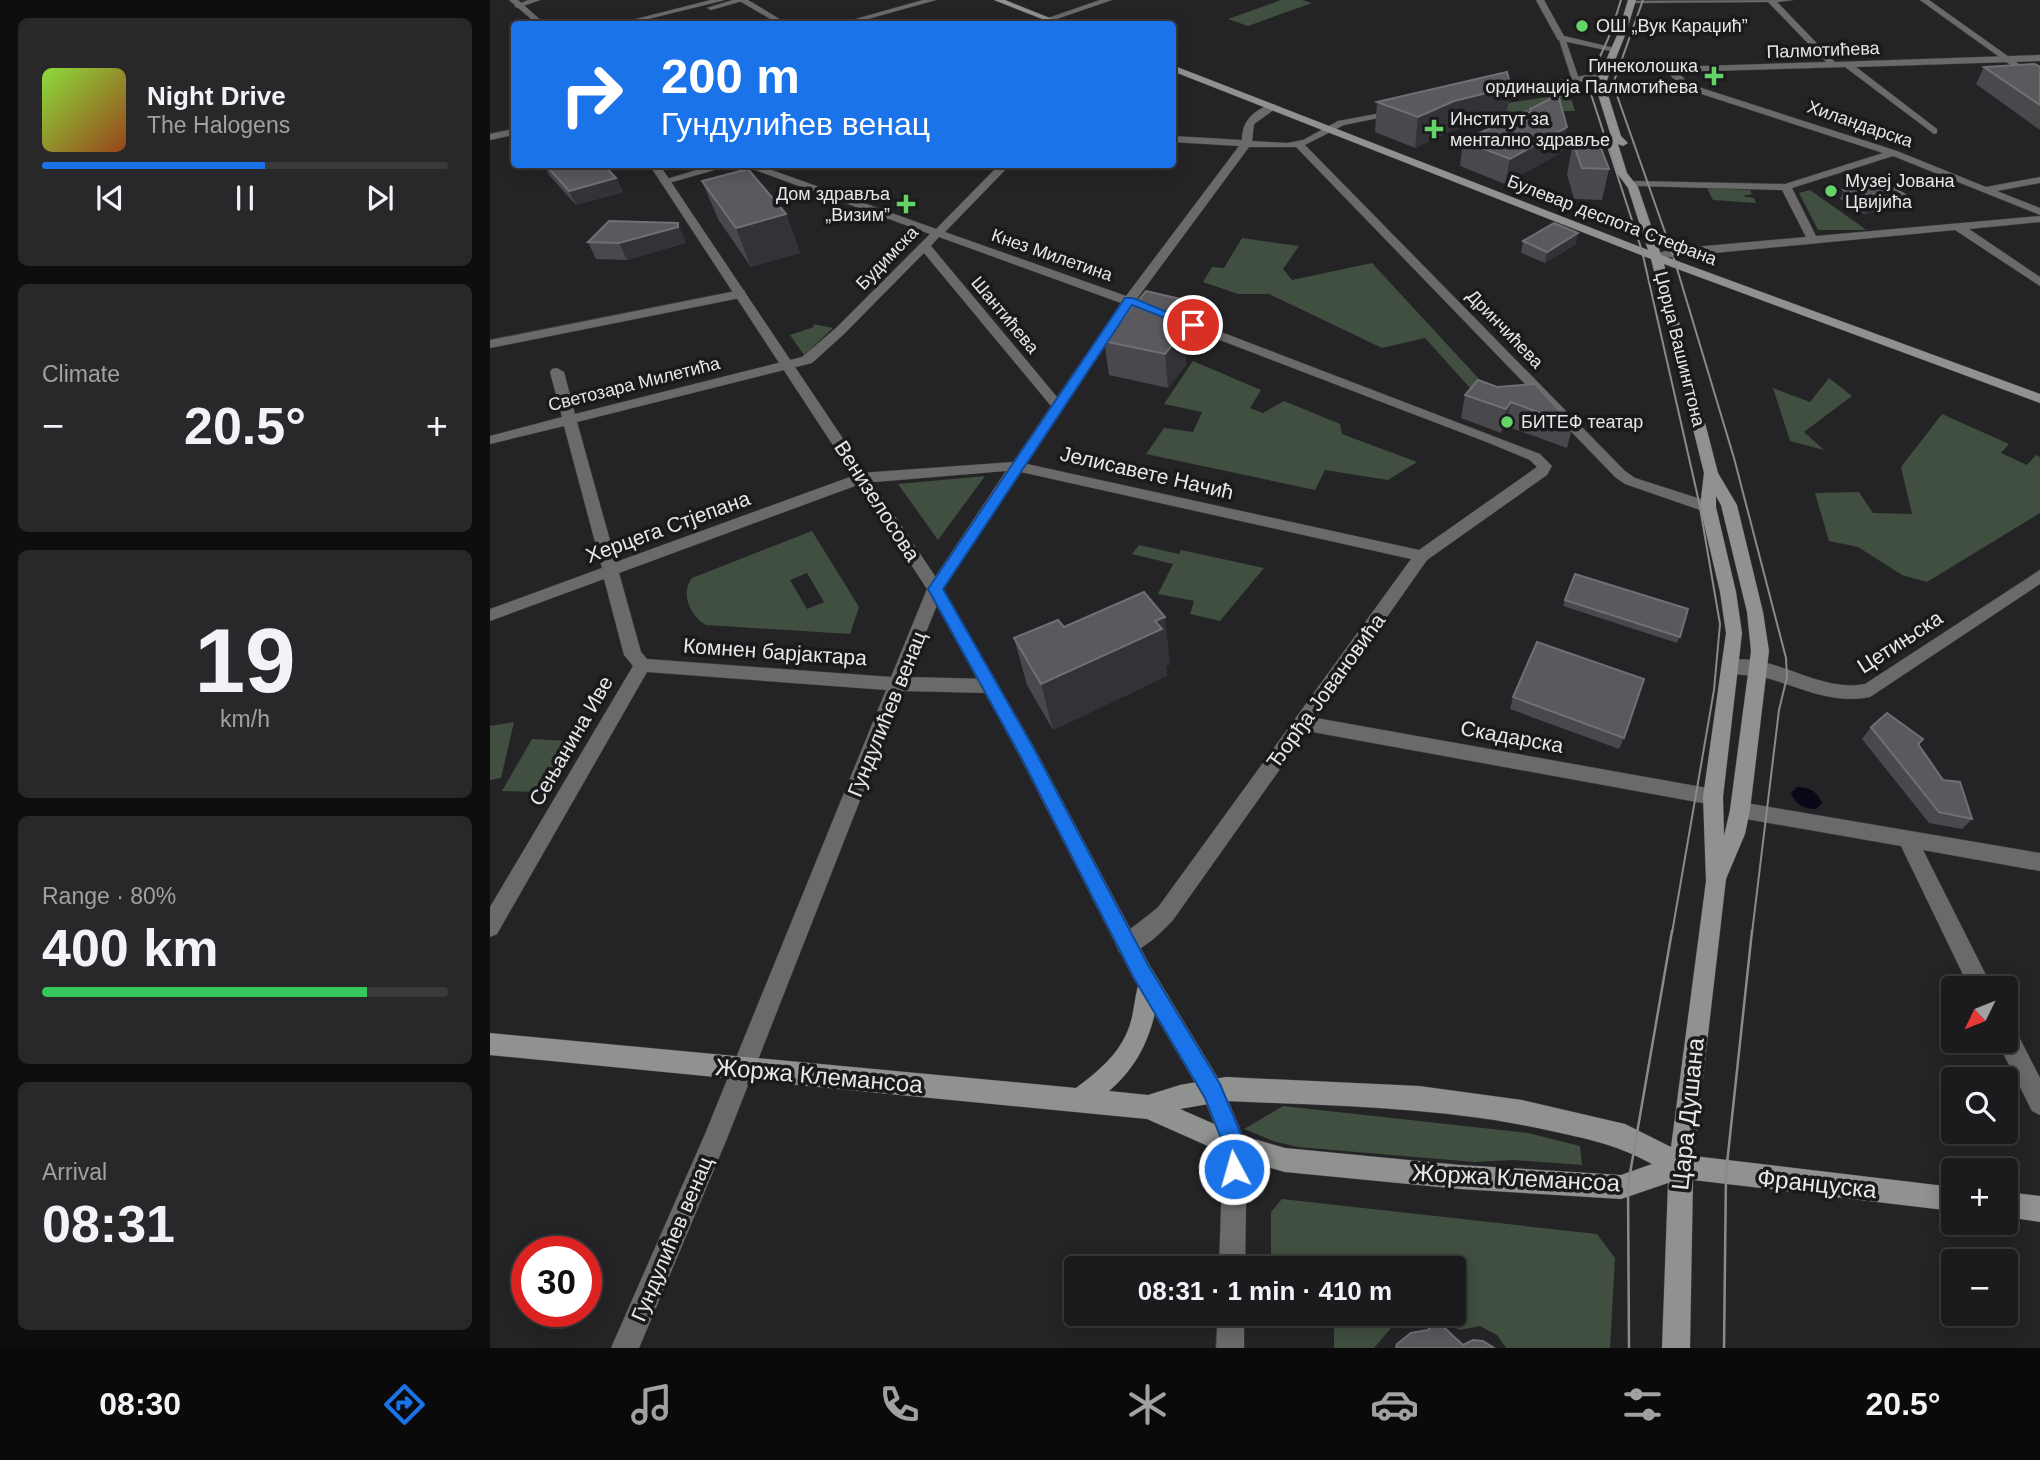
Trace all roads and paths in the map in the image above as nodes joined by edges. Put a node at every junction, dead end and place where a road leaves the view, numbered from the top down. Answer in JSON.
{"nodes":[{"id":1,"x":536,"y":0,"type":"edge"},
{"id":2,"x":721,"y":0,"type":"edge"},
{"id":3,"x":742,"y":0,"type":"edge"},
{"id":4,"x":932,"y":0,"type":"edge"},
{"id":5,"x":998,"y":0,"type":"edge"},
{"id":6,"x":1108,"y":0,"type":"edge"},
{"id":7,"x":1540,"y":0,"type":"edge"},
{"id":8,"x":1632,"y":0,"type":"edge"},
{"id":9,"x":1770,"y":0,"type":"edge"},
{"id":10,"x":1788,"y":0,"type":"edge"},
{"id":11,"x":1924,"y":0,"type":"edge"},
{"id":12,"x":515,"y":3,"type":"edge"},
{"id":13,"x":1049,"y":20,"type":"junction"},
{"id":14,"x":525,"y":21,"type":"edge"},
{"id":15,"x":537,"y":21,"type":"edge"},
{"id":16,"x":633,"y":21,"type":"edge"},
{"id":17,"x":655,"y":21,"type":"edge"},
{"id":18,"x":779,"y":21,"type":"edge"},
{"id":19,"x":853,"y":21,"type":"edge"},
{"id":20,"x":1046,"y":21,"type":"edge"},
{"id":21,"x":1561,"y":38,"type":"junction"},
{"id":22,"x":1615,"y":49,"type":"junction"},
{"id":23,"x":2040,"y":58,"type":"edge"},
{"id":24,"x":2004,"y":59,"type":"junction"},
{"id":25,"x":1848,"y":65,"type":"junction"},
{"id":26,"x":1834,"y":66,"type":"junction"},
{"id":27,"x":1176,"y":70,"type":"edge"},
{"id":28,"x":1671,"y":70,"type":"junction"},
{"id":29,"x":1604,"y":71,"type":"junction"},
{"id":30,"x":1577,"y":80,"type":"junction"},
{"id":31,"x":2040,"y":83,"type":"edge"},
{"id":32,"x":1477,"y":98,"type":"edge"},
{"id":33,"x":1272,"y":107,"type":"junction"},
{"id":34,"x":1409,"y":110,"type":"edge"},
{"id":35,"x":1330,"y":130,"type":"junction"},
{"id":36,"x":1934,"y":131,"type":"dead end"},
{"id":37,"x":511,"y":133,"type":"edge"},
{"id":38,"x":490,"y":137,"type":"edge"},
{"id":39,"x":1176,"y":139,"type":"edge"},
{"id":40,"x":1247,"y":142,"type":"junction"},
{"id":41,"x":1297,"y":144,"type":"junction"},
{"id":42,"x":1893,"y":153,"type":"junction"},
{"id":43,"x":657,"y":168,"type":"edge"},
{"id":44,"x":715,"y":168,"type":"edge"},
{"id":45,"x":755,"y":168,"type":"edge"},
{"id":46,"x":1002,"y":168,"type":"edge"},
{"id":47,"x":2040,"y":180,"type":"edge"},
{"id":48,"x":665,"y":181,"type":"junction"},
{"id":49,"x":1636,"y":185,"type":"junction"},
{"id":50,"x":1786,"y":187,"type":"junction"},
{"id":51,"x":1984,"y":190,"type":"junction"},
{"id":52,"x":2040,"y":212,"type":"edge"},
{"id":53,"x":2040,"y":219,"type":"edge"},
{"id":54,"x":1957,"y":226,"type":"junction"},
{"id":55,"x":935,"y":233,"type":"junction"},
{"id":56,"x":1812,"y":238,"type":"junction"},
{"id":57,"x":924,"y":245,"type":"junction"},
{"id":58,"x":1656,"y":257,"type":"junction"},
{"id":59,"x":2040,"y":282,"type":"edge"},
{"id":60,"x":741,"y":294,"type":"junction"},
{"id":61,"x":1129,"y":300,"type":"junction"},
{"id":62,"x":490,"y":344,"type":"edge"},
{"id":63,"x":788,"y":366,"type":"junction"},
{"id":64,"x":557,"y":372,"type":"dead end"},
{"id":65,"x":2040,"y":399,"type":"edge"},
{"id":66,"x":1058,"y":407,"type":"junction"},
{"id":67,"x":569,"y":420,"type":"junction"},
{"id":68,"x":490,"y":440,"type":"edge"},
{"id":69,"x":1542,"y":462,"type":"joint"},
{"id":70,"x":1017,"y":466,"type":"junction"},
{"id":71,"x":1711,"y":473,"type":"junction"},
{"id":72,"x":861,"y":478,"type":"junction"},
{"id":73,"x":1708,"y":507,"type":"junction"},
{"id":74,"x":1737,"y":537,"type":"junction"},
{"id":75,"x":1421,"y":555,"type":"junction"},
{"id":76,"x":612,"y":571,"type":"junction"},
{"id":77,"x":2040,"y":576,"type":"edge"},
{"id":78,"x":935,"y":589,"type":"junction"},
{"id":79,"x":490,"y":615,"type":"edge"},
{"id":80,"x":642,"y":666,"type":"junction"},
{"id":81,"x":1731,"y":667,"type":"junction"},
{"id":82,"x":1760,"y":668,"type":"junction"},
{"id":83,"x":900,"y":684,"type":"junction"},
{"id":84,"x":989,"y":686,"type":"junction"},
{"id":85,"x":1303,"y":723,"type":"junction"},
{"id":86,"x":1713,"y":797,"type":"junction"},
{"id":87,"x":1740,"y":810,"type":"junction"},
{"id":88,"x":1908,"y":839,"type":"junction"},
{"id":89,"x":2040,"y":862,"type":"edge"},
{"id":90,"x":1716,"y":880,"type":"junction"},
{"id":91,"x":490,"y":927,"type":"edge"},
{"id":92,"x":1127,"y":945,"type":"junction"},
{"id":93,"x":1976,"y":976,"type":"edge"},
{"id":94,"x":1149,"y":985,"type":"junction"},
{"id":95,"x":490,"y":1044,"type":"edge"},
{"id":96,"x":2016,"y":1054,"type":"edge"},
{"id":97,"x":742,"y":1070,"type":"junction"},
{"id":98,"x":1213,"y":1091,"type":"junction"},
{"id":99,"x":1082,"y":1098,"type":"junction"},
{"id":100,"x":2040,"y":1103,"type":"edge"},
{"id":101,"x":1148,"y":1107,"type":"junction"},
{"id":102,"x":1235,"y":1146,"type":"junction"},
{"id":103,"x":1681,"y":1166,"type":"junction"},
{"id":104,"x":1941,"y":1198,"type":"edge"},
{"id":105,"x":2018,"y":1206,"type":"edge"},
{"id":106,"x":2040,"y":1209,"type":"edge"},
{"id":107,"x":1232,"y":1256,"type":"edge"},
{"id":108,"x":1231,"y":1326,"type":"edge"},
{"id":109,"x":625,"y":1348,"type":"edge"},
{"id":110,"x":1230,"y":1348,"type":"edge"},
{"id":111,"x":1676,"y":1348,"type":"edge"}],
"edges":[{"from":1,"to":12,"type":"street"},
{"from":2,"to":16,"type":"street"},
{"from":3,"to":17,"type":"street"},
{"from":3,"to":18,"type":"street"},
{"from":4,"to":19,"type":"street"},
{"from":5,"to":13,"type":"main road"},
{"from":6,"to":13,"type":"street"},
{"from":7,"to":21,"type":"street"},
{"from":8,"to":9,"type":"street"},
{"from":8,"to":22,"type":"main road"},
{"from":9,"to":10,"type":"street"},
{"from":9,"to":26,"type":"street"},
{"from":11,"to":24,"type":"street"},
{"from":12,"to":14,"type":"street"},
{"from":12,"to":15,"type":"street"},
{"from":13,"to":20,"type":"street"},
{"from":21,"to":22,"type":"street"},
{"from":21,"to":30,"type":"street"},
{"from":22,"to":29,"type":"main road"},
{"from":23,"to":24,"type":"street","name":"Палмотићева"},
{"from":24,"to":25,"type":"street","name":"Палмотићева"},
{"from":24,"to":31,"type":"street"},
{"from":25,"to":26,"type":"street","name":"Палмотићева"},
{"from":25,"to":36,"type":"street"},
{"from":26,"to":28,"type":"street","name":"Палмотићева"},
{"from":27,"to":33,"type":"main road","name":"Булевар деспота Стефана"},
{"from":28,"to":29,"type":"street","name":"Палмотићева"},
{"from":28,"to":42,"type":"street","name":"Хиландарска"},
{"from":29,"to":30,"type":"street","name":"Палмотићева"},
{"from":29,"to":49,"type":"main road","name":"Џорџа Вашингтона"},
{"from":30,"to":32,"type":"street","name":"Палмотићева"},
{"from":33,"to":35,"type":"main road","name":"Булевар деспота Стефана"},
{"from":33,"to":40,"type":"street","name":"Гундулићев венац"},
{"from":34,"to":35,"type":"street"},
{"from":35,"to":41,"type":"street"},
{"from":35,"to":58,"type":"main road","name":"Булевар деспота Стефана"},
{"from":37,"to":38,"type":"street"},
{"from":39,"to":40,"type":"street"},
{"from":40,"to":41,"type":"street"},
{"from":40,"to":61,"type":"street","name":"Гундулићев венац"},
{"from":41,"to":73,"type":"street","name":"Дринчићева"},
{"from":42,"to":50,"type":"street"},
{"from":42,"to":51,"type":"street","name":"Хиландарска"},
{"from":43,"to":48,"type":"street","name":"Венизелосова"},
{"from":44,"to":48,"type":"street"},
{"from":45,"to":55,"type":"street","name":"Кнез Милетина"},
{"from":46,"to":55,"type":"street","name":"Будимска"},
{"from":47,"to":51,"type":"street"},
{"from":48,"to":60,"type":"street","name":"Венизелосова"},
{"from":49,"to":50,"type":"street"},
{"from":49,"to":58,"type":"main road","name":"Џорџа Вашингтона"},
{"from":50,"to":56,"type":"street"},
{"from":51,"to":52,"type":"street","name":"Хиландарска"},
{"from":53,"to":54,"type":"street"},
{"from":54,"to":56,"type":"street"},
{"from":54,"to":59,"type":"street"},
{"from":55,"to":57,"type":"street","name":"Будимска"},
{"from":55,"to":61,"type":"street","name":"Кнез Милетина"},
{"from":56,"to":58,"type":"street"},
{"from":57,"to":63,"type":"street","name":"Будимска"},
{"from":57,"to":66,"type":"street","name":"Шантићева"},
{"from":58,"to":65,"type":"main road","name":"Булевар деспота Стефана"},
{"from":58,"to":71,"type":"main road","name":"Џорџа Вашингтона"},
{"from":60,"to":62,"type":"street"},
{"from":60,"to":63,"type":"street","name":"Венизелосова"},
{"from":61,"to":66,"type":"street","name":"Гундулићев венац"},
{"from":61,"to":69,"type":"street","name":"Кнез Милетина"},
{"from":63,"to":67,"type":"street","name":"Светозара Милетића"},
{"from":63,"to":72,"type":"street","name":"Венизелосова"},
{"from":64,"to":67,"type":"street","name":"Сењанина Иве"},
{"from":66,"to":70,"type":"street","name":"Гундулићев венац"},
{"from":67,"to":68,"type":"street","name":"Светозара Милетића"},
{"from":67,"to":76,"type":"street","name":"Сењанина Иве"},
{"from":69,"to":75,"type":"street","name":"Ђорђа Јовановића"},
{"from":70,"to":72,"type":"street","name":"Јелисавете Начић"},
{"from":70,"to":75,"type":"street","name":"Јелисавете Начић"},
{"from":70,"to":78,"type":"street","name":"Гундулићев венац"},
{"from":71,"to":73,"type":"main road","name":"Џорџа Вашингтона"},
{"from":71,"to":74,"type":"main road","name":"Џорџа Вашингтона"},
{"from":72,"to":76,"type":"street","name":"Херцега Стјепана"},
{"from":72,"to":78,"type":"street","name":"Венизелосова"},
{"from":73,"to":74,"type":"main road"},
{"from":73,"to":81,"type":"main road","name":"Џорџа Вашингтона"},
{"from":74,"to":82,"type":"main road","name":"Џорџа Вашингтона"},
{"from":75,"to":85,"type":"street","name":"Ђорђа Јовановића"},
{"from":76,"to":79,"type":"street","name":"Херцега Стјепана"},
{"from":76,"to":80,"type":"street","name":"Сењанина Иве"},
{"from":77,"to":82,"type":"street","name":"Цетињска"},
{"from":78,"to":83,"type":"street","name":"Гундулићев венац"},
{"from":78,"to":84,"type":"street","name":"Венизелосова"},
{"from":80,"to":83,"type":"street","name":"Комнен барјактара"},
{"from":80,"to":91,"type":"street","name":"Сењанина Иве"},
{"from":81,"to":82,"type":"street","name":"Цетињска"},
{"from":81,"to":86,"type":"main road","name":"Џорџа Вашингтона"},
{"from":82,"to":87,"type":"main road","name":"Џорџа Вашингтона"},
{"from":83,"to":84,"type":"street","name":"Комнен барјактара"},
{"from":83,"to":97,"type":"street","name":"Гундулићев венац"},
{"from":84,"to":92,"type":"street","name":"Венизелосова"},
{"from":85,"to":86,"type":"street","name":"Скадарска"},
{"from":85,"to":92,"type":"street","name":"Ђорђа Јовановића"},
{"from":86,"to":90,"type":"main road","name":"Цара Душана"},
{"from":87,"to":88,"type":"street"},
{"from":87,"to":90,"type":"main road","name":"Цара Душана"},
{"from":88,"to":89,"type":"street"},
{"from":88,"to":93,"type":"street"},
{"from":90,"to":103,"type":"main road","name":"Цара Душана"},
{"from":92,"to":94,"type":"street","name":"Венизелосова"},
{"from":94,"to":98,"type":"street","name":"Венизелосова"},
{"from":94,"to":99,"type":"main road"},
{"from":95,"to":97,"type":"main road","name":"Жоржа Клемансоа"},
{"from":96,"to":100,"type":"street"},
{"from":97,"to":99,"type":"main road","name":"Жоржа Клемансоа"},
{"from":97,"to":109,"type":"street","name":"Гундулићев венац"},
{"from":98,"to":101,"type":"main road","name":"Жоржа Клемансоа"},
{"from":98,"to":102,"type":"street","name":"Венизелосова"},
{"from":98,"to":103,"type":"main road","name":"Жоржа Клемансоа"},
{"from":99,"to":101,"type":"main road","name":"Жоржа Клемансоа"},
{"from":101,"to":102,"type":"main road","name":"Жоржа Клемансоа"},
{"from":102,"to":103,"type":"main road","name":"Жоржа Клемансоа"},
{"from":102,"to":107,"type":"street"},
{"from":103,"to":104,"type":"main road","name":"Француска"},
{"from":103,"to":111,"type":"main road","name":"Цара Душана"},
{"from":105,"to":106,"type":"main road"},
{"from":108,"to":110,"type":"street"}]}
